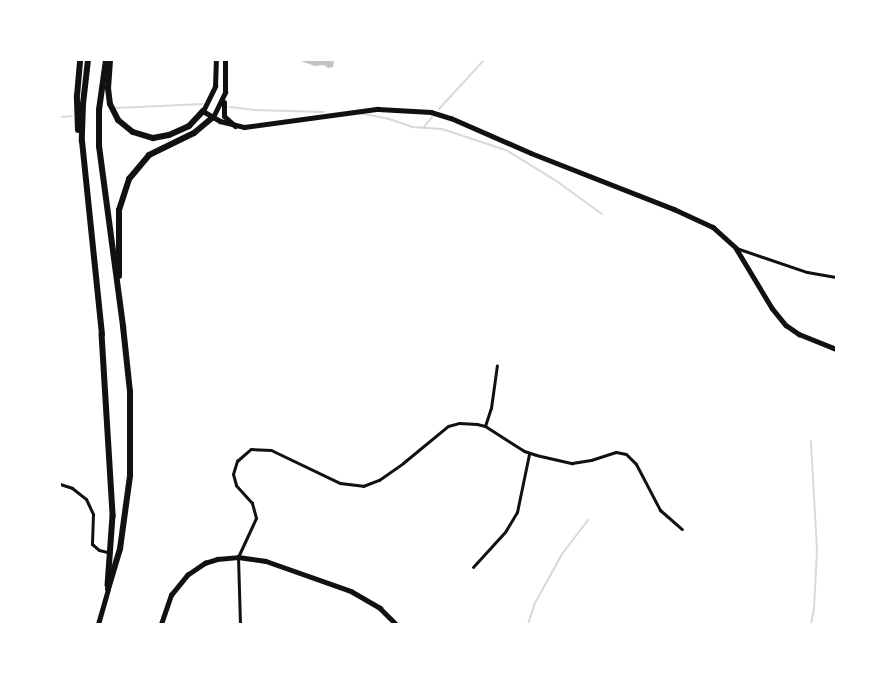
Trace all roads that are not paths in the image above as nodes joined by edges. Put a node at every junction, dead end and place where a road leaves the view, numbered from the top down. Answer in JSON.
{"nodes":[{"id":1,"x":80,"y":60,"type":"edge"},
{"id":2,"x":88,"y":60,"type":"edge"},
{"id":3,"x":106,"y":60,"type":"edge"},
{"id":4,"x":110,"y":60,"type":"edge"},
{"id":5,"x":216,"y":60,"type":"edge"},
{"id":6,"x":225,"y":60,"type":"edge"},
{"id":7,"x":225,"y":92,"type":"junction"},
{"id":8,"x":203,"y":111,"type":"junction"},
{"id":9,"x":213,"y":118,"type":"junction"},
{"id":10,"x":235,"y":126,"type":"junction"},
{"id":11,"x":83,"y":153,"type":"junction"},
{"id":12,"x":736,"y":248,"type":"junction"},
{"id":13,"x":836,"y":277,"type":"edge"},
{"id":14,"x":118,"y":292,"type":"junction"},
{"id":15,"x":123,"y":327,"type":"joint"},
{"id":16,"x":102,"y":334,"type":"joint"},
{"id":17,"x":836,"y":349,"type":"edge"},
{"id":18,"x":497,"y":365,"type":"dead end"},
{"id":19,"x":485,"y":426,"type":"junction"},
{"id":20,"x":529,"y":454,"type":"junction"},
{"id":21,"x":60,"y":484,"type":"edge"},
{"id":22,"x":682,"y":529,"type":"dead end"},
{"id":23,"x":111,"y":553,"type":"junction"},
{"id":24,"x":238,"y":557,"type":"junction"},
{"id":25,"x":473,"y":567,"type":"dead end"},
{"id":26,"x":108,"y":589,"type":"junction"},
{"id":27,"x":98,"y":624,"type":"edge"},
{"id":28,"x":161,"y":624,"type":"edge"},
{"id":29,"x":240,"y":624,"type":"edge"},
{"id":30,"x":396,"y":624,"type":"edge"}],
"edges":[{"from":1,"to":11,"type":"highway"},
{"from":2,"to":11,"type":"highway"},
{"from":3,"to":14,"type":"highway"},
{"from":4,"to":8,"type":"highway"},
{"from":5,"to":8,"type":"main road"},
{"from":6,"to":7,"type":"main road"},
{"from":7,"to":9,"type":"main road"},
{"from":7,"to":10,"type":"main road"},
{"from":8,"to":9,"type":"street"},
{"from":9,"to":10,"type":"street"},
{"from":9,"to":14,"type":"highway"},
{"from":10,"to":12,"type":"street"},
{"from":11,"to":16,"type":"highway"},
{"from":12,"to":13,"type":"street"},
{"from":12,"to":17,"type":"street"},
{"from":14,"to":15,"type":"highway"},
{"from":15,"to":26,"type":"highway"},
{"from":16,"to":23,"type":"highway"},
{"from":18,"to":19,"type":"street"},
{"from":19,"to":20,"type":"street"},
{"from":19,"to":24,"type":"street"},
{"from":20,"to":22,"type":"street"},
{"from":20,"to":25,"type":"street"},
{"from":21,"to":23,"type":"street"},
{"from":23,"to":26,"type":"highway"},
{"from":24,"to":28,"type":"street"},
{"from":24,"to":29,"type":"street"},
{"from":24,"to":30,"type":"street"},
{"from":26,"to":27,"type":"main road"}]}
